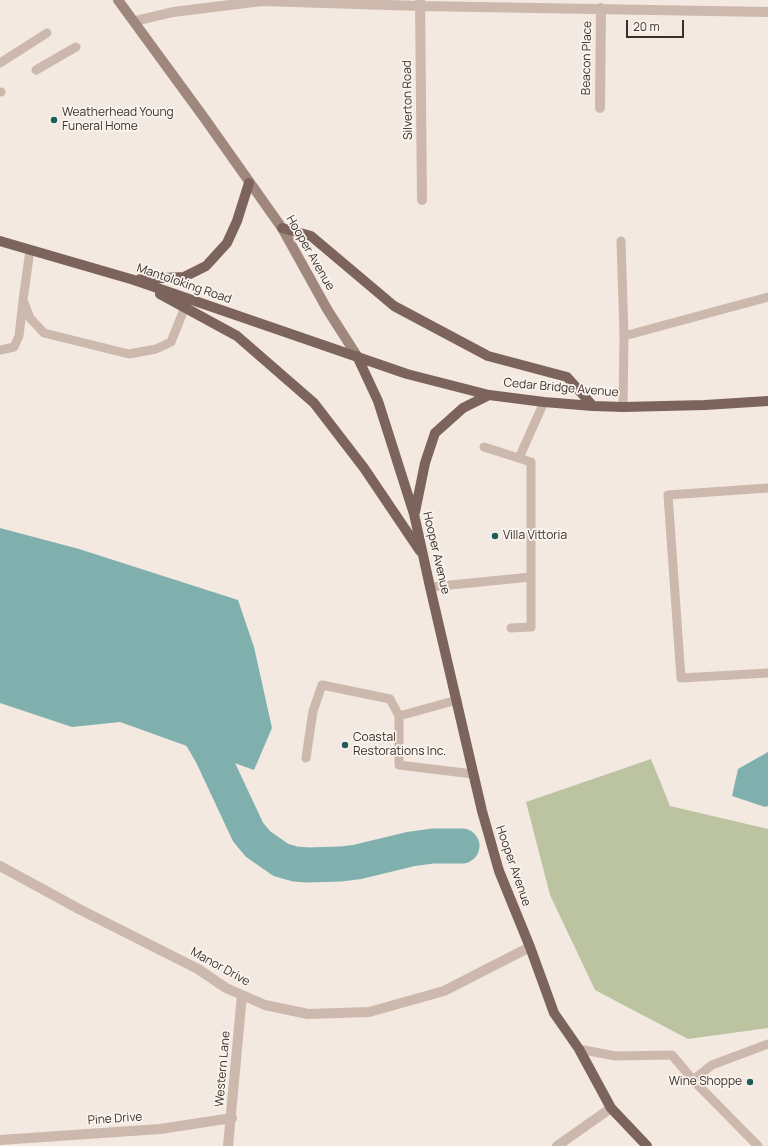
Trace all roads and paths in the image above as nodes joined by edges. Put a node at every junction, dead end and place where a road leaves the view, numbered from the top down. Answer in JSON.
{"nodes":[{"id":1,"x":118,"y":0,"type":"edge"},
{"id":2,"x":420,"y":3,"type":"edge"},
{"id":3,"x":601,"y":8,"type":"junction"},
{"id":4,"x":768,"y":12,"type":"edge"},
{"id":5,"x":135,"y":21,"type":"junction"},
{"id":6,"x":47,"y":33,"type":"dead end"},
{"id":7,"x":76,"y":47,"type":"dead end"},
{"id":8,"x":0,"y":63,"type":"edge"},
{"id":9,"x":36,"y":70,"type":"dead end"},
{"id":10,"x":600,"y":108,"type":"dead end"},
{"id":11,"x":249,"y":183,"type":"junction"},
{"id":12,"x":422,"y":200,"type":"dead end"},
{"id":13,"x":282,"y":228,"type":"junction"},
{"id":14,"x":0,"y":241,"type":"edge"},
{"id":15,"x":621,"y":241,"type":"dead end"},
{"id":16,"x":30,"y":250,"type":"junction"},
{"id":17,"x":134,"y":280,"type":"junction"},
{"id":18,"x":768,"y":297,"type":"edge"},
{"id":19,"x":23,"y":300,"type":"junction"},
{"id":20,"x":187,"y":303,"type":"junction"},
{"id":21,"x":624,"y":336,"type":"junction"},
{"id":22,"x":0,"y":350,"type":"edge"},
{"id":23,"x":357,"y":356,"type":"junction"},
{"id":24,"x":489,"y":395,"type":"junction"},
{"id":25,"x":768,"y":401,"type":"edge"},
{"id":26,"x":544,"y":402,"type":"junction"},
{"id":27,"x":592,"y":406,"type":"junction"},
{"id":28,"x":623,"y":407,"type":"junction"},
{"id":29,"x":484,"y":447,"type":"dead end"},
{"id":30,"x":520,"y":458,"type":"junction"},
{"id":31,"x":768,"y":488,"type":"edge"},
{"id":32,"x":414,"y":514,"type":"junction"},
{"id":33,"x":423,"y":555,"type":"junction"},
{"id":34,"x":531,"y":577,"type":"junction"},
{"id":35,"x":430,"y":587,"type":"junction"},
{"id":36,"x":512,"y":628,"type":"dead end"},
{"id":37,"x":768,"y":673,"type":"edge"},
{"id":38,"x":457,"y":700,"type":"junction"},
{"id":39,"x":399,"y":716,"type":"junction"},
{"id":40,"x":306,"y":758,"type":"dead end"},
{"id":41,"x":473,"y":774,"type":"junction"},
{"id":42,"x":0,"y":866,"type":"edge"},
{"id":43,"x":530,"y":948,"type":"junction"},
{"id":44,"x":242,"y":995,"type":"junction"},
{"id":45,"x":768,"y":1044,"type":"edge"},
{"id":46,"x":578,"y":1049,"type":"junction"},
{"id":47,"x":694,"y":1080,"type":"junction"},
{"id":48,"x":611,"y":1108,"type":"junction"},
{"id":49,"x":232,"y":1118,"type":"junction"},
{"id":50,"x":0,"y":1140,"type":"edge"},
{"id":51,"x":228,"y":1146,"type":"edge"},
{"id":52,"x":557,"y":1146,"type":"edge"},
{"id":53,"x":648,"y":1146,"type":"edge"},
{"id":54,"x":758,"y":1146,"type":"edge"}],
"edges":[{"from":1,"to":5,"type":"main road","name":"Hooper Avenue"},
{"from":2,"to":3,"type":"street"},
{"from":2,"to":5,"type":"street"},
{"from":2,"to":12,"type":"street","name":"Silverton Road"},
{"from":3,"to":4,"type":"street"},
{"from":3,"to":10,"type":"street","name":"Beacon Place"},
{"from":5,"to":11,"type":"main road","name":"Hooper Avenue"},
{"from":6,"to":8,"type":"lane"},
{"from":7,"to":9,"type":"lane"},
{"from":11,"to":13,"type":"main road","name":"Hooper Avenue"},
{"from":11,"to":17,"type":"main road"},
{"from":13,"to":23,"type":"main road","name":"Hooper Avenue"},
{"from":13,"to":27,"type":"main road"},
{"from":14,"to":16,"type":"main road","name":"Mantoloking Road"},
{"from":15,"to":21,"type":"lane"},
{"from":16,"to":17,"type":"main road","name":"Mantoloking Road"},
{"from":16,"to":19,"type":"lane"},
{"from":17,"to":20,"type":"main road","name":"Mantoloking Road"},
{"from":18,"to":21,"type":"lane"},
{"from":19,"to":20,"type":"lane"},
{"from":19,"to":22,"type":"lane"},
{"from":20,"to":23,"type":"main road","name":"Mantoloking Road"},
{"from":20,"to":33,"type":"main road"},
{"from":21,"to":28,"type":"lane"},
{"from":23,"to":24,"type":"main road","name":"Cedar Bridge Avenue"},
{"from":23,"to":32,"type":"main road","name":"Hooper Avenue"},
{"from":24,"to":26,"type":"main road","name":"Cedar Bridge Avenue"},
{"from":24,"to":32,"type":"main road"},
{"from":25,"to":28,"type":"main road","name":"Cedar Bridge Avenue"},
{"from":26,"to":27,"type":"main road","name":"Cedar Bridge Avenue"},
{"from":26,"to":30,"type":"lane"},
{"from":27,"to":28,"type":"main road","name":"Cedar Bridge Avenue"},
{"from":29,"to":30,"type":"lane"},
{"from":30,"to":34,"type":"lane"},
{"from":31,"to":37,"type":"lane"},
{"from":32,"to":33,"type":"main road","name":"Hooper Avenue"},
{"from":33,"to":35,"type":"main road","name":"Hooper Avenue"},
{"from":34,"to":35,"type":"lane"},
{"from":34,"to":36,"type":"lane"},
{"from":35,"to":38,"type":"main road","name":"Hooper Avenue"},
{"from":38,"to":39,"type":"lane"},
{"from":38,"to":41,"type":"main road","name":"Hooper Avenue"},
{"from":39,"to":40,"type":"lane"},
{"from":39,"to":41,"type":"lane"},
{"from":41,"to":43,"type":"main road","name":"Hooper Avenue"},
{"from":42,"to":44,"type":"street","name":"Manor Drive"},
{"from":43,"to":44,"type":"street","name":"Manor Drive"},
{"from":43,"to":46,"type":"main road","name":"Hooper Avenue"},
{"from":44,"to":49,"type":"street","name":"Western Lane"},
{"from":45,"to":47,"type":"lane"},
{"from":46,"to":47,"type":"lane"},
{"from":46,"to":48,"type":"main road","name":"Hooper Avenue"},
{"from":47,"to":54,"type":"lane"},
{"from":48,"to":52,"type":"street"},
{"from":48,"to":53,"type":"main road","name":"Hooper Avenue"},
{"from":49,"to":50,"type":"street","name":"Pine Drive"},
{"from":49,"to":51,"type":"street","name":"Western Lane"}]}
